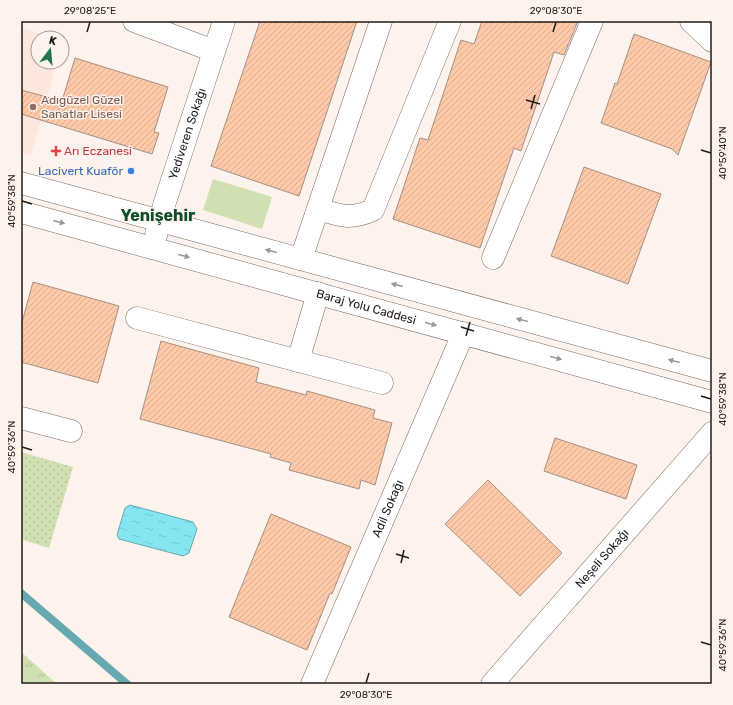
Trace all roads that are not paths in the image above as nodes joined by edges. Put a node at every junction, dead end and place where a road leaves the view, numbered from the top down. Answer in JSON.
{"nodes":[{"id":1,"x":134,"y":21,"type":"edge"},
{"id":2,"x":224,"y":21,"type":"edge"},
{"id":3,"x":381,"y":21,"type":"edge"},
{"id":4,"x":450,"y":21,"type":"edge"},
{"id":5,"x":592,"y":21,"type":"edge"},
{"id":6,"x":691,"y":21,"type":"edge"},
{"id":7,"x":712,"y":41,"type":"edge"},
{"id":8,"x":214,"y":50,"type":"junction"},
{"id":9,"x":21,"y":183,"type":"edge"},
{"id":10,"x":318,"y":209,"type":"junction"},
{"id":11,"x":21,"y":212,"type":"edge"},
{"id":12,"x":160,"y":221,"type":"junction"},
{"id":13,"x":153,"y":247,"type":"junction"},
{"id":14,"x":493,"y":258,"type":"dead end"},
{"id":15,"x":301,"y":259,"type":"junction"},
{"id":16,"x":318,"y":293,"type":"junction"},
{"id":17,"x":137,"y":318,"type":"dead end"},
{"id":18,"x":462,"y":332,"type":"junction"},
{"id":19,"x":298,"y":361,"type":"junction"},
{"id":20,"x":712,"y":371,"type":"edge"},
{"id":21,"x":382,"y":383,"type":"dead end"},
{"id":22,"x":712,"y":402,"type":"edge"},
{"id":23,"x":21,"y":418,"type":"edge"},
{"id":24,"x":71,"y":431,"type":"dead end"},
{"id":25,"x":712,"y":433,"type":"edge"},
{"id":26,"x":312,"y":684,"type":"edge"},
{"id":27,"x":492,"y":684,"type":"edge"}],
"edges":[{"from":1,"to":8,"type":"street"},
{"from":2,"to":8,"type":"street","name":"Yediveren Sokağı"},
{"from":3,"to":10,"type":"street"},
{"from":4,"to":10,"type":"street"},
{"from":5,"to":14,"type":"street"},
{"from":6,"to":7,"type":"street"},
{"from":8,"to":12,"type":"street","name":"Yediveren Sokağı"},
{"from":9,"to":12,"type":"street"},
{"from":10,"to":15,"type":"street"},
{"from":11,"to":13,"type":"street","name":"Baraj Yolu Caddesi","one_way":true},
{"from":12,"to":13,"type":"street","name":"Yediveren Sokağı"},
{"from":15,"to":12,"type":"street","one_way":true},
{"from":13,"to":16,"type":"street","name":"Baraj Yolu Caddesi","one_way":true},
{"from":20,"to":15,"type":"street","one_way":true},
{"from":16,"to":18,"type":"street","name":"Baraj Yolu Caddesi","one_way":true},
{"from":16,"to":19,"type":"street"},
{"from":17,"to":19,"type":"street"},
{"from":18,"to":22,"type":"street","name":"Baraj Yolu Caddesi","one_way":true},
{"from":18,"to":26,"type":"street","name":"Adil Sokağı"},
{"from":19,"to":21,"type":"street"},
{"from":23,"to":24,"type":"street"},
{"from":25,"to":27,"type":"street","name":"Neşeli Sokağı"}]}
